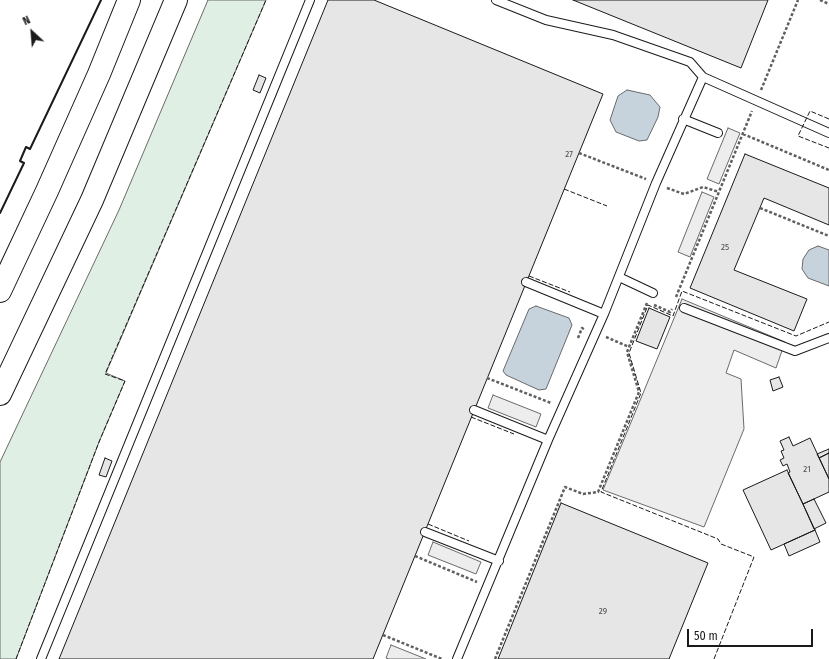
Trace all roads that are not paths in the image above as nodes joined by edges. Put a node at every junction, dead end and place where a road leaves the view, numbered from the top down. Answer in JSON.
{"nodes":[{"id":1,"x":129,"y":0,"type":"edge"},
{"id":2,"x":176,"y":0,"type":"edge"},
{"id":3,"x":310,"y":0,"type":"edge"},
{"id":4,"x":496,"y":0,"type":"edge"},
{"id":5,"x":704,"y":77,"type":"junction"},
{"id":6,"x":683,"y":119,"type":"junction"},
{"id":7,"x":718,"y":133,"type":"dead end"},
{"id":8,"x":829,"y":133,"type":"edge"},
{"id":9,"x":619,"y":277,"type":"junction"},
{"id":10,"x":526,"y":282,"type":"dead end"},
{"id":11,"x":0,"y":291,"type":"edge"},
{"id":12,"x":653,"y":293,"type":"dead end"},
{"id":13,"x":684,"y":308,"type":"dead end"},
{"id":14,"x":604,"y":314,"type":"junction"},
{"id":15,"x":829,"y":338,"type":"edge"},
{"id":16,"x":0,"y":394,"type":"edge"},
{"id":17,"x":474,"y":410,"type":"dead end"},
{"id":18,"x":548,"y":440,"type":"junction"},
{"id":19,"x":425,"y":532,"type":"dead end"},
{"id":20,"x":499,"y":561,"type":"junction"},
{"id":21,"x":41,"y":659,"type":"edge"},
{"id":22,"x":457,"y":659,"type":"edge"}],
"edges":[{"from":1,"to":11,"type":"highway"},
{"from":2,"to":16,"type":"highway"},
{"from":3,"to":21,"type":"lane"},
{"from":4,"to":5,"type":"lane"},
{"from":5,"to":6,"type":"lane"},
{"from":5,"to":8,"type":"lane"},
{"from":6,"to":7,"type":"lane"},
{"from":6,"to":9,"type":"lane"},
{"from":9,"to":12,"type":"lane"},
{"from":9,"to":14,"type":"lane"},
{"from":10,"to":14,"type":"lane"},
{"from":13,"to":15,"type":"lane"},
{"from":14,"to":18,"type":"lane"},
{"from":17,"to":18,"type":"lane"},
{"from":18,"to":20,"type":"lane"},
{"from":19,"to":20,"type":"lane"},
{"from":20,"to":22,"type":"lane"}]}
